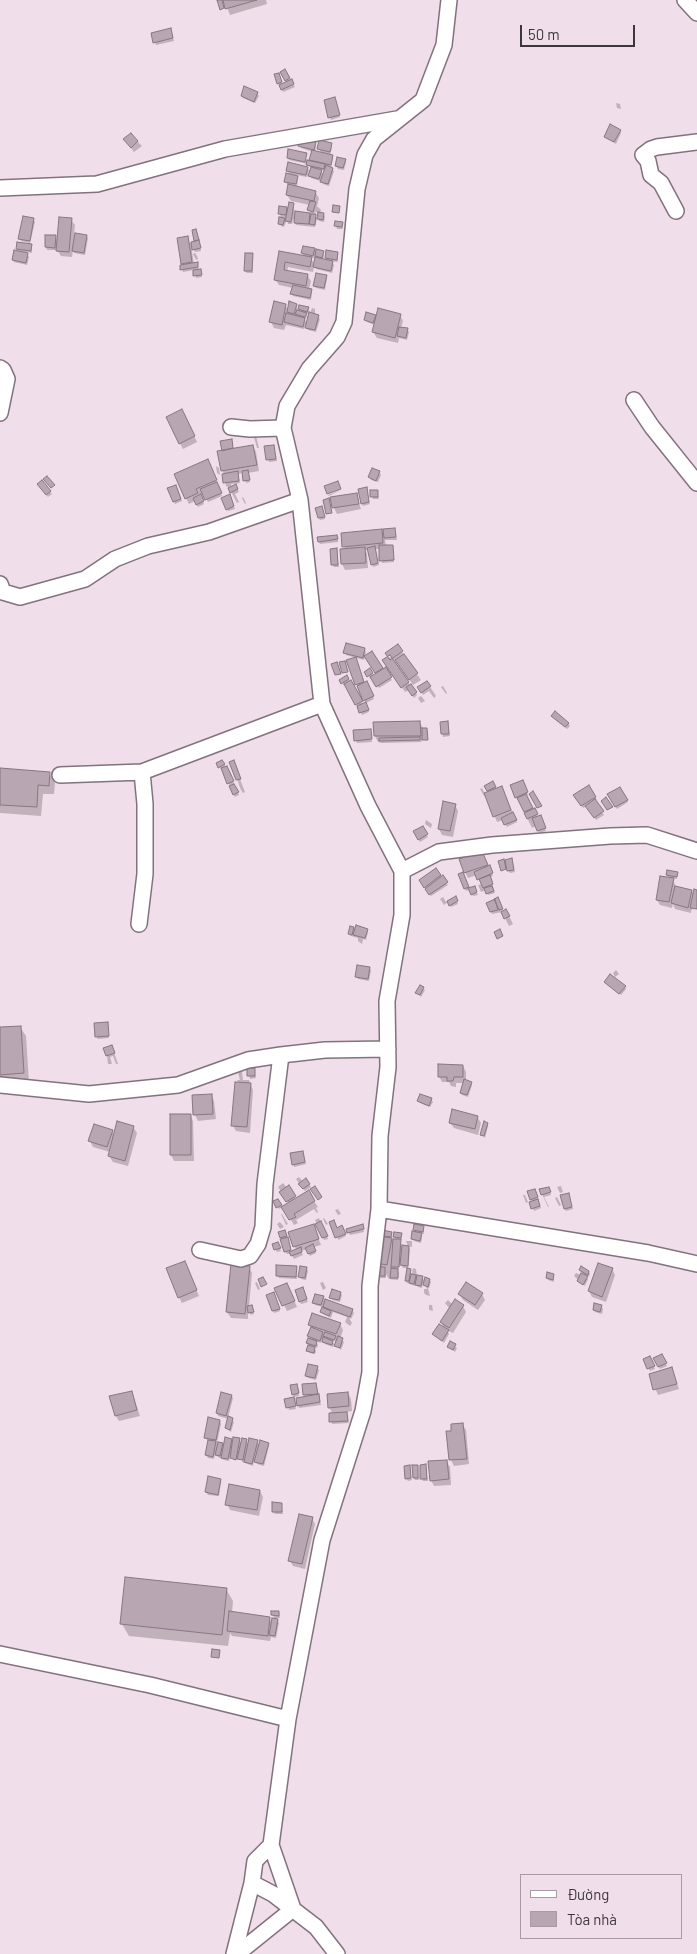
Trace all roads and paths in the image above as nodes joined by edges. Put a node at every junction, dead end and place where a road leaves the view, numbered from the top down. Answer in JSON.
{"nodes":[{"id":1,"x":449,"y":0,"type":"edge"},
{"id":2,"x":686,"y":0,"type":"edge"},
{"id":3,"x":697,"y":13,"type":"edge"},
{"id":4,"x":399,"y":119,"type":"junction"},
{"id":5,"x":697,"y":142,"type":"edge"},
{"id":6,"x":0,"y":188,"type":"edge"},
{"id":7,"x":676,"y":211,"type":"dead end"},
{"id":8,"x":0,"y":368,"type":"edge"},
{"id":9,"x":634,"y":400,"type":"dead end"},
{"id":10,"x":0,"y":413,"type":"edge"},
{"id":11,"x":231,"y":428,"type":"dead end"},
{"id":12,"x":283,"y":428,"type":"junction"},
{"id":13,"x":697,"y":483,"type":"edge"},
{"id":14,"x":300,"y":500,"type":"junction"},
{"id":15,"x":0,"y":584,"type":"edge"},
{"id":16,"x":322,"y":704,"type":"junction"},
{"id":17,"x":142,"y":772,"type":"junction"},
{"id":18,"x":60,"y":776,"type":"dead end"},
{"id":19,"x":697,"y":851,"type":"edge"},
{"id":20,"x":402,"y":871,"type":"junction"},
{"id":21,"x":139,"y":924,"type":"dead end"},
{"id":22,"x":388,"y":1050,"type":"junction"},
{"id":23,"x":282,"y":1054,"type":"junction"},
{"id":24,"x":0,"y":1086,"type":"edge"},
{"id":25,"x":379,"y":1209,"type":"junction"},
{"id":26,"x":200,"y":1250,"type":"dead end"},
{"id":27,"x":697,"y":1264,"type":"edge"},
{"id":28,"x":0,"y":1654,"type":"edge"},
{"id":29,"x":288,"y":1719,"type":"junction"},
{"id":30,"x":271,"y":1845,"type":"junction"},
{"id":31,"x":252,"y":1883,"type":"junction"},
{"id":32,"x":293,"y":1909,"type":"junction"},
{"id":33,"x":234,"y":1954,"type":"edge"},
{"id":34,"x":238,"y":1954,"type":"edge"},
{"id":35,"x":337,"y":1954,"type":"edge"}],
"edges":[{"from":1,"to":4,"type":"street"},
{"from":2,"to":3,"type":"street"},
{"from":4,"to":6,"type":"street"},
{"from":4,"to":12,"type":"street"},
{"from":5,"to":7,"type":"street"},
{"from":8,"to":10,"type":"street"},
{"from":9,"to":13,"type":"street"},
{"from":11,"to":12,"type":"street"},
{"from":12,"to":14,"type":"street"},
{"from":14,"to":15,"type":"street"},
{"from":14,"to":16,"type":"street"},
{"from":16,"to":17,"type":"street"},
{"from":16,"to":20,"type":"street"},
{"from":17,"to":18,"type":"street"},
{"from":17,"to":21,"type":"street"},
{"from":19,"to":20,"type":"street"},
{"from":20,"to":22,"type":"street"},
{"from":22,"to":23,"type":"street"},
{"from":22,"to":25,"type":"street"},
{"from":23,"to":24,"type":"street"},
{"from":23,"to":26,"type":"street"},
{"from":25,"to":27,"type":"street"},
{"from":25,"to":29,"type":"street"},
{"from":28,"to":29,"type":"street"},
{"from":29,"to":30,"type":"street"},
{"from":30,"to":31,"type":"street"},
{"from":30,"to":32,"type":"street"},
{"from":31,"to":32,"type":"street"},
{"from":31,"to":33,"type":"street"},
{"from":32,"to":34,"type":"street"},
{"from":32,"to":35,"type":"street"}]}
